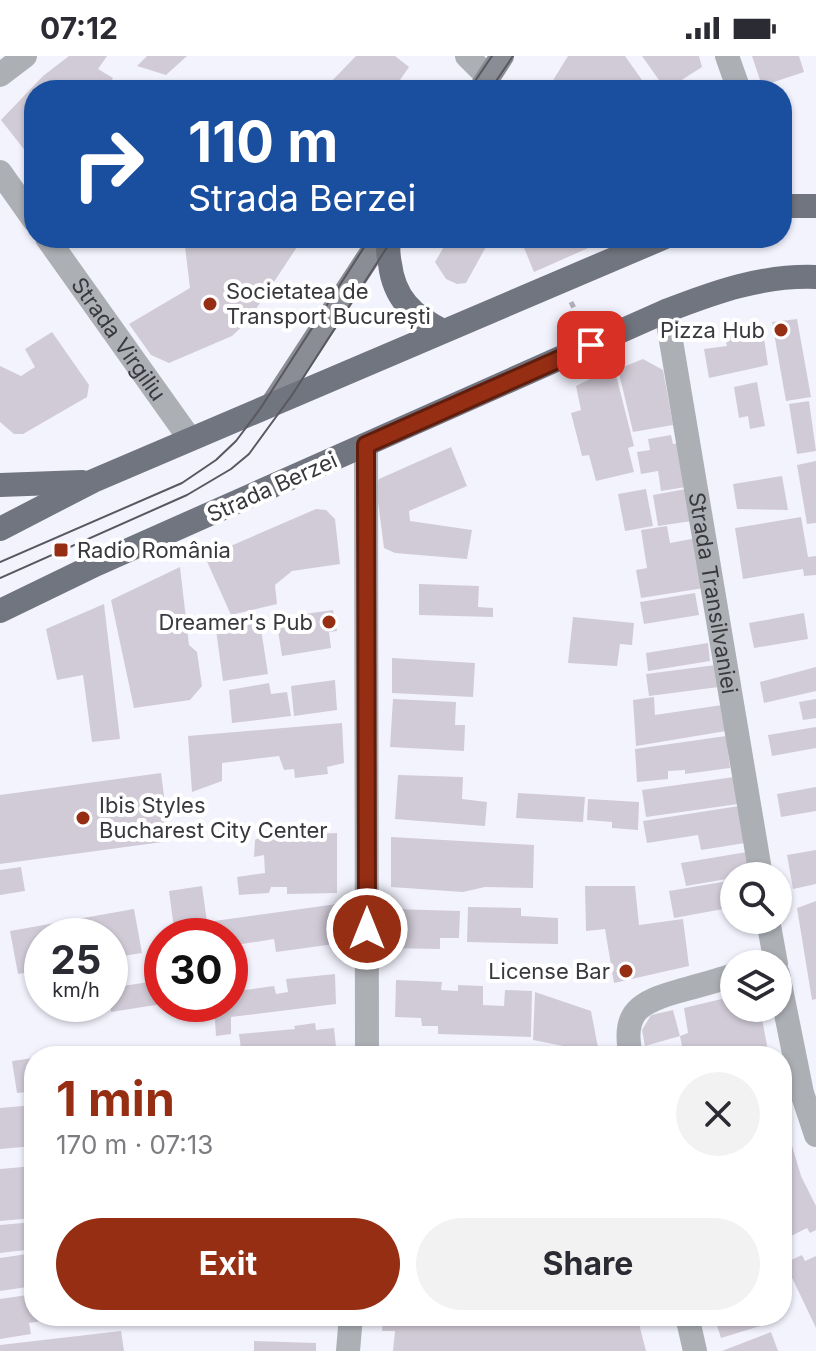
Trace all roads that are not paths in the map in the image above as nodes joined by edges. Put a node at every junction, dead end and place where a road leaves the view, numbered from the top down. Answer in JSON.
{"nodes":[{"id":1,"x":25,"y":56,"type":"edge"},
{"id":2,"x":467,"y":56,"type":"edge"},
{"id":3,"x":502,"y":56,"type":"edge"},
{"id":4,"x":727,"y":56,"type":"edge"},
{"id":5,"x":0,"y":75,"type":"edge"},
{"id":6,"x":482,"y":80,"type":"edge"},
{"id":7,"x":487,"y":80,"type":"edge"},
{"id":8,"x":735,"y":80,"type":"edge"},
{"id":9,"x":0,"y":172,"type":"edge"},
{"id":10,"x":24,"y":206,"type":"edge"},
{"id":11,"x":792,"y":206,"type":"edge"},
{"id":12,"x":816,"y":206,"type":"edge"},
{"id":13,"x":54,"y":248,"type":"edge"},
{"id":14,"x":374,"y":248,"type":"edge"},
{"id":15,"x":387,"y":248,"type":"edge"},
{"id":16,"x":640,"y":248,"type":"edge"},
{"id":17,"x":816,"y":277,"type":"edge"},
{"id":18,"x":666,"y":311,"type":"junction"},
{"id":19,"x":443,"y":331,"type":"junction"},
{"id":20,"x":273,"y":403,"type":"junction"},
{"id":21,"x":190,"y":439,"type":"junction"},
{"id":22,"x":366,"y":445,"type":"junction"},
{"id":23,"x":93,"y":481,"type":"junction"},
{"id":24,"x":0,"y":485,"type":"edge"},
{"id":25,"x":0,"y":529,"type":"edge"},
{"id":26,"x":0,"y":611,"type":"edge"},
{"id":27,"x":759,"y":862,"type":"edge"},
{"id":28,"x":720,"y":979,"type":"edge"},
{"id":29,"x":788,"y":1022,"type":"edge"},
{"id":30,"x":367,"y":1046,"type":"edge"},
{"id":31,"x":629,"y":1046,"type":"edge"},
{"id":32,"x":816,"y":1135,"type":"edge"},
{"id":33,"x":350,"y":1326,"type":"edge"},
{"id":34,"x":689,"y":1326,"type":"edge"},
{"id":35,"x":348,"y":1351,"type":"edge"},
{"id":36,"x":695,"y":1351,"type":"edge"}],
"edges":[{"from":1,"to":5,"type":"street"},
{"from":2,"to":6,"type":"street"},
{"from":3,"to":7,"type":"main road"},
{"from":4,"to":8,"type":"street"},
{"from":9,"to":10,"type":"street"},
{"from":11,"to":12,"type":"main road"},
{"from":13,"to":21,"type":"street","name":"Strada Virgiliu"},
{"from":14,"to":20,"type":"main road"},
{"from":15,"to":19,"type":"main road"},
{"from":16,"to":19,"type":"main road"},
{"from":17,"to":18,"type":"main road","name":"Strada Berzei"},
{"from":18,"to":22,"type":"main road","name":"Strada Berzei"},
{"from":18,"to":27,"type":"street","name":"Strada Transilvaniei"},
{"from":19,"to":20,"type":"main road"},
{"from":20,"to":21,"type":"main road"},
{"from":21,"to":23,"type":"main road"},
{"from":22,"to":26,"type":"main road","name":"Strada Berzei"},
{"from":22,"to":30,"type":"street"},
{"from":23,"to":24,"type":"main road"},
{"from":23,"to":25,"type":"main road"},
{"from":28,"to":31,"type":"street"},
{"from":29,"to":32,"type":"street"},
{"from":33,"to":35,"type":"street"},
{"from":34,"to":36,"type":"street"}]}
